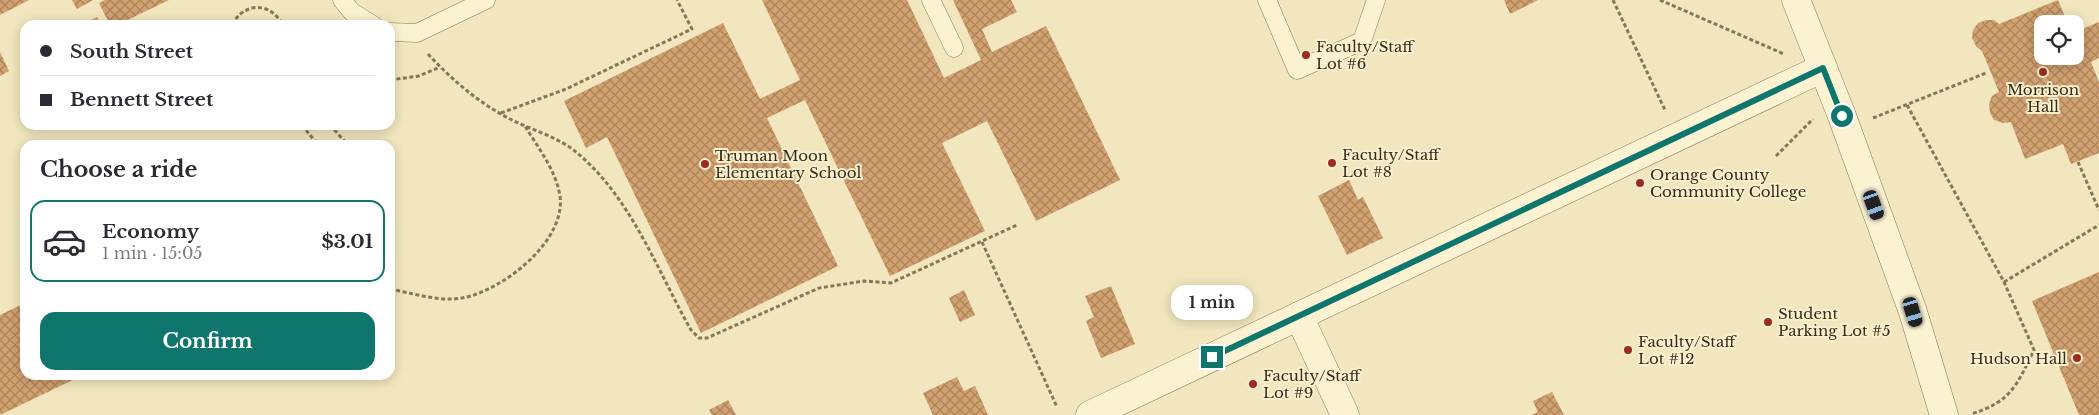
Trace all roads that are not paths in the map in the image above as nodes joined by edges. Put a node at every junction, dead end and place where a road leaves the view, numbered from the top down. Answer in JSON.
{"nodes":[{"id":1,"x":342,"y":0,"type":"edge"},
{"id":2,"x":486,"y":0,"type":"edge"},
{"id":3,"x":931,"y":0,"type":"edge"},
{"id":4,"x":1267,"y":0,"type":"edge"},
{"id":5,"x":1376,"y":0,"type":"edge"},
{"id":6,"x":1796,"y":0,"type":"edge"},
{"id":7,"x":365,"y":20,"type":"edge"},
{"id":8,"x":395,"y":32,"type":"edge"},
{"id":9,"x":954,"y":48,"type":"dead end"},
{"id":10,"x":1812,"y":73,"type":"junction"},
{"id":11,"x":1298,"y":316,"type":"junction"},
{"id":12,"x":1090,"y":415,"type":"edge"},
{"id":13,"x":1345,"y":415,"type":"edge"},
{"id":14,"x":1944,"y":415,"type":"edge"}],
"edges":[{"from":1,"to":7,"type":"lane"},
{"from":2,"to":8,"type":"lane"},
{"from":3,"to":9,"type":"lane"},
{"from":4,"to":5,"type":"lane"},
{"from":6,"to":10,"type":"street"},
{"from":10,"to":11,"type":"street"},
{"from":10,"to":14,"type":"street"},
{"from":11,"to":12,"type":"street"},
{"from":11,"to":13,"type":"street"}]}
